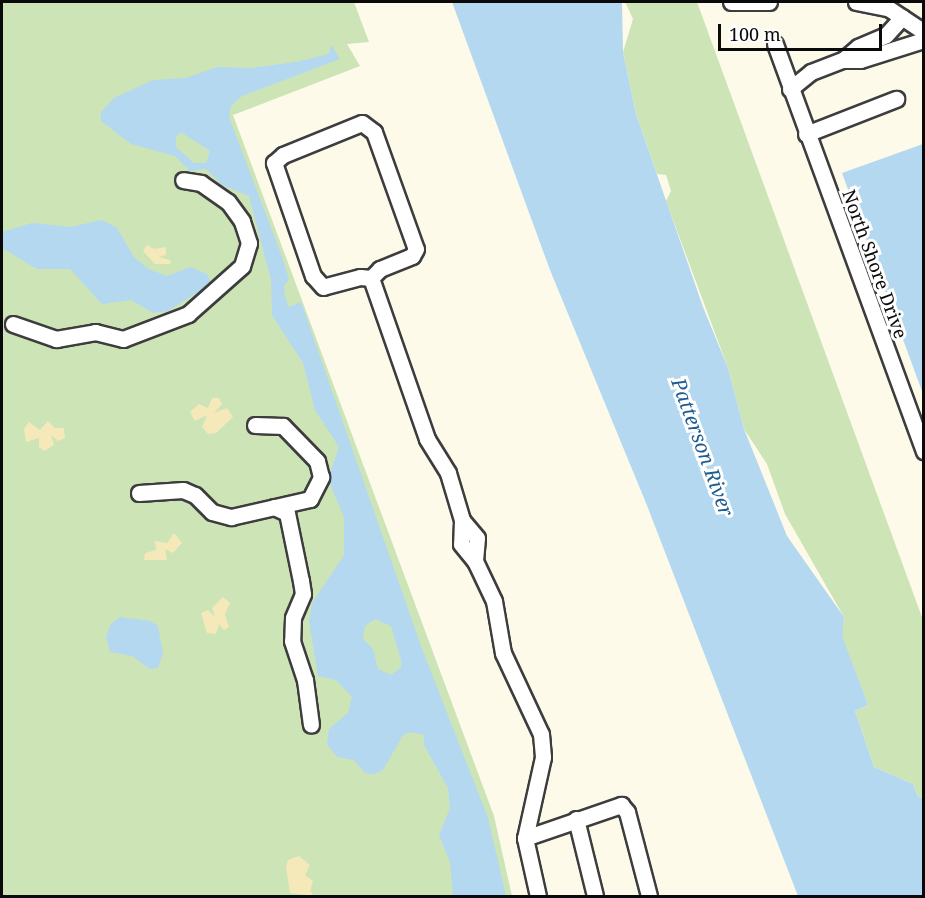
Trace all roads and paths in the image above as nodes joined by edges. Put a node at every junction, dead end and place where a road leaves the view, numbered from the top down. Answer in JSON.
{"nodes":[{"id":1,"x":731,"y":2,"type":"edge"},
{"id":2,"x":769,"y":2,"type":"edge"},
{"id":3,"x":856,"y":2,"type":"edge"},
{"id":4,"x":862,"y":2,"type":"edge"},
{"id":5,"x":902,"y":16,"type":"junction"},
{"id":6,"x":924,"y":32,"type":"edge"},
{"id":7,"x":924,"y":40,"type":"edge"},
{"id":8,"x":775,"y":44,"type":"dead end"},
{"id":9,"x":843,"y":60,"type":"junction"},
{"id":10,"x":790,"y":89,"type":"junction"},
{"id":11,"x":896,"y":99,"type":"dead end"},
{"id":12,"x":806,"y":135,"type":"junction"},
{"id":13,"x":183,"y":180,"type":"dead end"},
{"id":14,"x":371,"y":278,"type":"junction"},
{"id":15,"x":13,"y":324,"type":"dead end"},
{"id":16,"x":255,"y":425,"type":"dead end"},
{"id":17,"x":924,"y":452,"type":"edge"},
{"id":18,"x":139,"y":493,"type":"dead end"},
{"id":19,"x":274,"y":507,"type":"junction"},
{"id":20,"x":311,"y":725,"type":"dead end"},
{"id":21,"x":576,"y":819,"type":"junction"},
{"id":22,"x":525,"y":838,"type":"junction"},
{"id":23,"x":538,"y":897,"type":"edge"},
{"id":24,"x":595,"y":897,"type":"edge"},
{"id":25,"x":649,"y":897,"type":"edge"}],
"edges":[{"from":1,"to":2,"type":"street"},
{"from":3,"to":4,"type":"street"},
{"from":4,"to":5,"type":"street"},
{"from":5,"to":6,"type":"street"},
{"from":5,"to":9,"type":"street"},
{"from":7,"to":9,"type":"street"},
{"from":8,"to":10,"type":"street","name":"North Shore Drive"},
{"from":9,"to":10,"type":"street"},
{"from":10,"to":12,"type":"street","name":"North Shore Drive"},
{"from":11,"to":12,"type":"street"},
{"from":12,"to":17,"type":"street","name":"North Shore Drive"},
{"from":13,"to":15,"type":"street"},
{"from":14,"to":14,"type":"street"},
{"from":14,"to":22,"type":"street"},
{"from":16,"to":19,"type":"street"},
{"from":18,"to":19,"type":"street"},
{"from":19,"to":20,"type":"street"},
{"from":21,"to":22,"type":"street"},
{"from":21,"to":24,"type":"street"},
{"from":21,"to":25,"type":"street"},
{"from":22,"to":23,"type":"street"}]}
